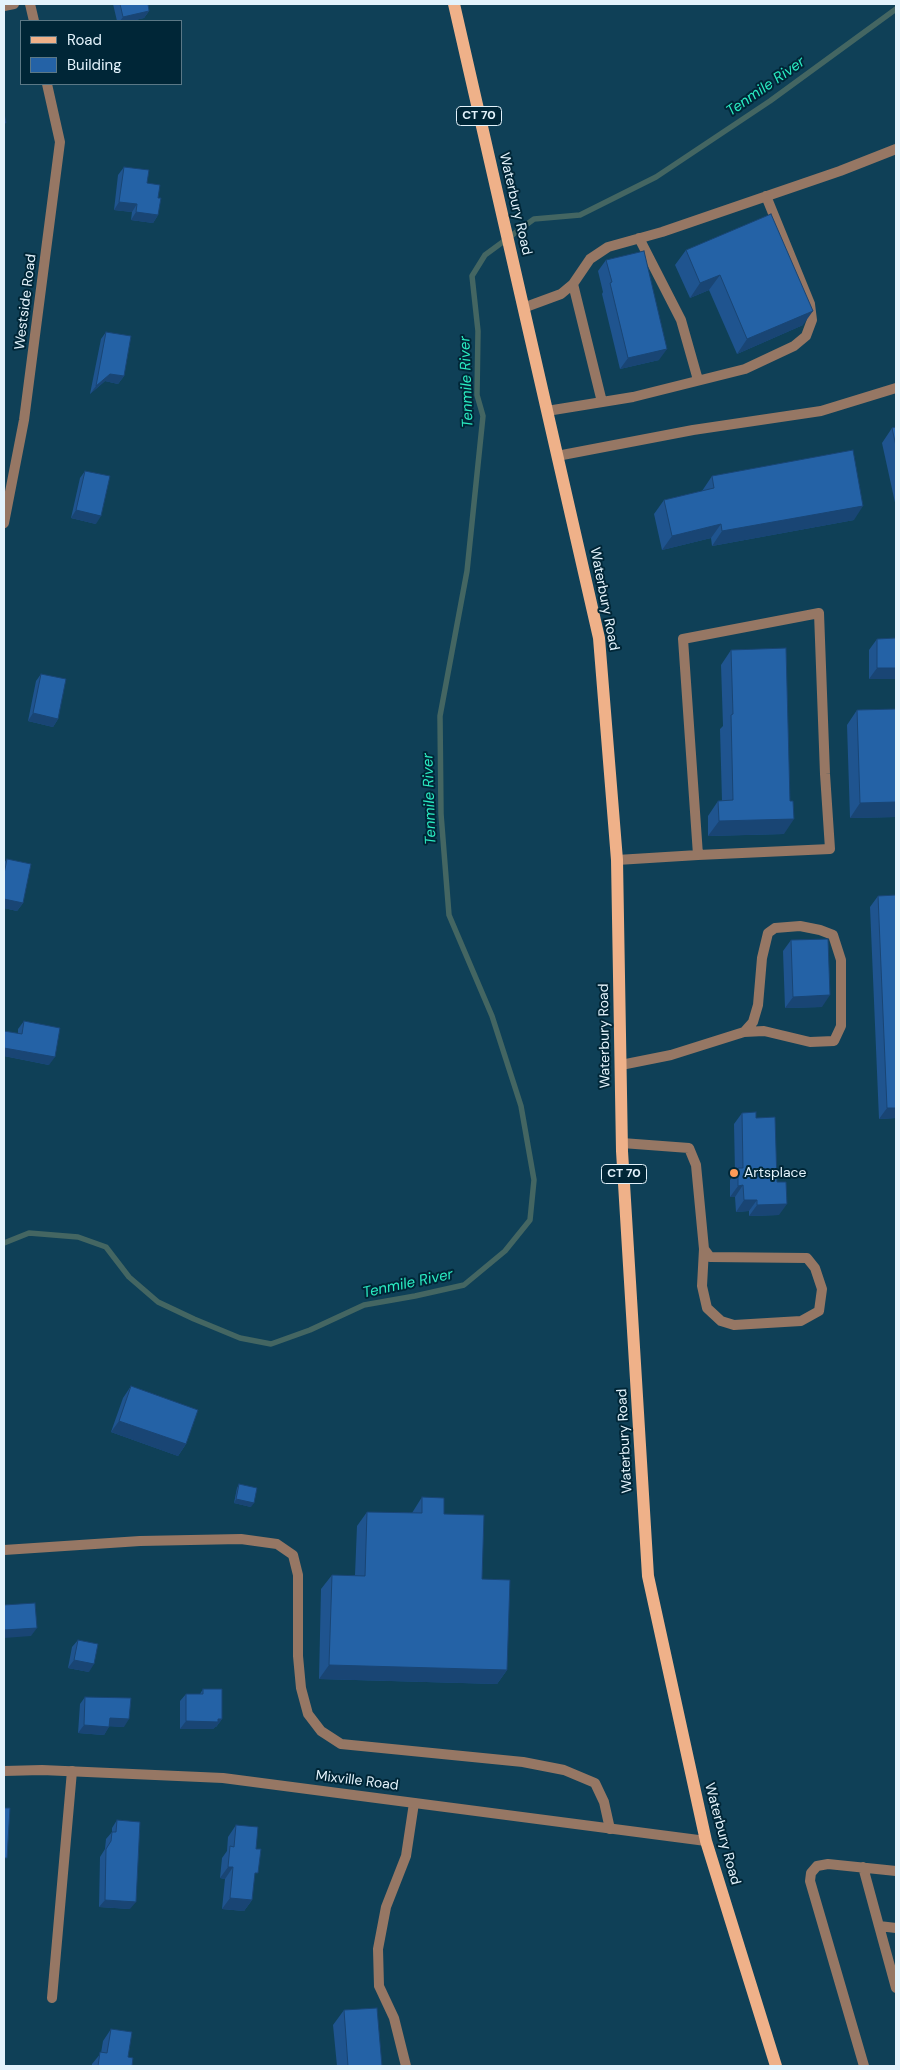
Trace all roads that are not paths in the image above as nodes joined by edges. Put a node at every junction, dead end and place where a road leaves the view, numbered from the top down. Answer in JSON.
{"nodes":[{"id":1,"x":14,"y":4,"type":"edge"},
{"id":2,"x":30,"y":4,"type":"edge"},
{"id":3,"x":454,"y":4,"type":"edge"},
{"id":4,"x":4,"y":6,"type":"edge"},
{"id":5,"x":34,"y":20,"type":"edge"},
{"id":6,"x":47,"y":85,"type":"edge"},
{"id":7,"x":896,"y":149,"type":"edge"},
{"id":8,"x":766,"y":196,"type":"junction"},
{"id":9,"x":639,"y":238,"type":"junction"},
{"id":10,"x":573,"y":284,"type":"junction"},
{"id":11,"x":523,"y":308,"type":"junction"},
{"id":12,"x":698,"y":380,"type":"junction"},
{"id":13,"x":896,"y":388,"type":"edge"},
{"id":14,"x":602,"y":402,"type":"junction"},
{"id":15,"x":547,"y":411,"type":"junction"},
{"id":16,"x":557,"y":456,"type":"junction"},
{"id":17,"x":4,"y":523,"type":"edge"},
{"id":18,"x":698,"y":855,"type":"junction"},
{"id":19,"x":617,"y":860,"type":"junction"},
{"id":20,"x":744,"y":1032,"type":"junction"},
{"id":21,"x":621,"y":1065,"type":"junction"},
{"id":22,"x":622,"y":1143,"type":"junction"},
{"id":23,"x":704,"y":1249,"type":"junction"},
{"id":24,"x":4,"y":1550,"type":"edge"},
{"id":25,"x":4,"y":1771,"type":"edge"},
{"id":26,"x":72,"y":1771,"type":"junction"},
{"id":27,"x":414,"y":1803,"type":"junction"},
{"id":28,"x":610,"y":1828,"type":"junction"},
{"id":29,"x":706,"y":1841,"type":"junction"},
{"id":30,"x":862,"y":1867,"type":"junction"},
{"id":31,"x":896,"y":1871,"type":"edge"},
{"id":32,"x":879,"y":1926,"type":"junction"},
{"id":33,"x":896,"y":1928,"type":"edge"},
{"id":34,"x":896,"y":1988,"type":"edge"},
{"id":35,"x":52,"y":1998,"type":"dead end"},
{"id":36,"x":406,"y":2066,"type":"edge"},
{"id":37,"x":776,"y":2066,"type":"edge"},
{"id":38,"x":864,"y":2066,"type":"edge"}],
"edges":[{"from":1,"to":4,"type":"street"},
{"from":2,"to":5,"type":"street"},
{"from":3,"to":11,"type":"main road","name":"Waterbury Road","number":"CT 70"},
{"from":6,"to":17,"type":"street","name":"Westside Road"},
{"from":7,"to":8,"type":"street"},
{"from":8,"to":9,"type":"street"},
{"from":8,"to":12,"type":"street"},
{"from":9,"to":10,"type":"street"},
{"from":9,"to":12,"type":"street"},
{"from":10,"to":11,"type":"street"},
{"from":10,"to":14,"type":"street"},
{"from":11,"to":15,"type":"main road","name":"Waterbury Road","number":"CT 70"},
{"from":12,"to":14,"type":"street"},
{"from":13,"to":16,"type":"street"},
{"from":14,"to":15,"type":"street"},
{"from":15,"to":16,"type":"main road","name":"Waterbury Road","number":"CT 70"},
{"from":16,"to":19,"type":"main road","name":"Waterbury Road","number":"CT 70"},
{"from":18,"to":18,"type":"street"},
{"from":18,"to":19,"type":"street"},
{"from":19,"to":21,"type":"main road","name":"Waterbury Road","number":"CT 70"},
{"from":20,"to":20,"type":"street"},
{"from":20,"to":21,"type":"street"},
{"from":21,"to":22,"type":"main road","name":"Waterbury Road","number":"CT 70"},
{"from":22,"to":23,"type":"street"},
{"from":22,"to":29,"type":"main road","name":"Waterbury Road","number":"CT 70"},
{"from":23,"to":23,"type":"street"},
{"from":24,"to":28,"type":"street"},
{"from":25,"to":26,"type":"street","name":"Mixville Road"},
{"from":26,"to":27,"type":"street","name":"Mixville Road"},
{"from":26,"to":35,"type":"street"},
{"from":27,"to":28,"type":"street","name":"Mixville Road"},
{"from":27,"to":36,"type":"street"},
{"from":28,"to":29,"type":"street","name":"Mixville Road"},
{"from":29,"to":37,"type":"main road","name":"Waterbury Road","number":"CT 70"},
{"from":30,"to":31,"type":"street"},
{"from":30,"to":32,"type":"street"},
{"from":30,"to":38,"type":"street"},
{"from":32,"to":33,"type":"street"},
{"from":32,"to":34,"type":"street"}]}
